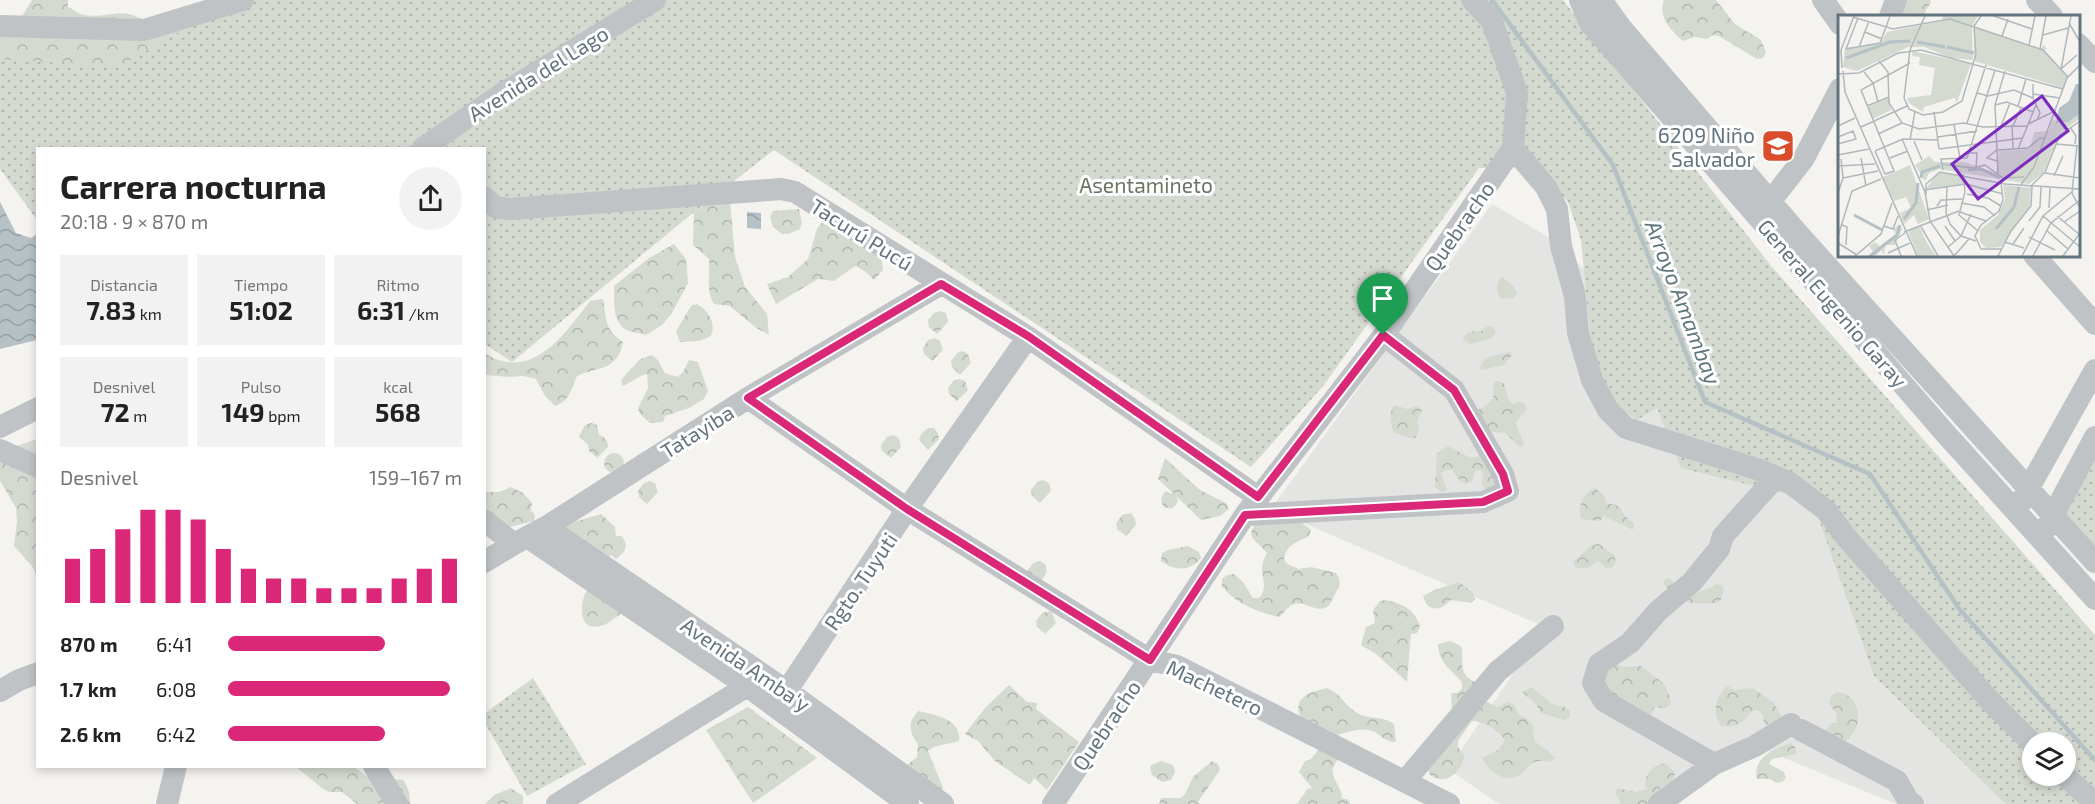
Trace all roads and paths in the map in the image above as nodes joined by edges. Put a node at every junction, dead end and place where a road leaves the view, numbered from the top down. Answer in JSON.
{"nodes":[{"id":1,"x":243,"y":0,"type":"edge"},
{"id":2,"x":655,"y":0,"type":"edge"},
{"id":3,"x":1472,"y":0,"type":"edge"},
{"id":4,"x":1580,"y":0,"type":"edge"},
{"id":5,"x":1601,"y":0,"type":"edge"},
{"id":6,"x":1823,"y":0,"type":"edge"},
{"id":7,"x":1896,"y":0,"type":"edge"},
{"id":8,"x":2037,"y":0,"type":"edge"},
{"id":9,"x":1890,"y":15,"type":"edge"},
{"id":10,"x":2051,"y":15,"type":"edge"},
{"id":11,"x":1838,"y":21,"type":"edge"},
{"id":12,"x":0,"y":26,"type":"edge"},
{"id":13,"x":2080,"y":45,"type":"edge"},
{"id":14,"x":2095,"y":62,"type":"edge"},
{"id":15,"x":1838,"y":93,"type":"edge"},
{"id":16,"x":451,"y":140,"type":"edge"},
{"id":17,"x":426,"y":147,"type":"edge"},
{"id":18,"x":1513,"y":148,"type":"junction"},
{"id":19,"x":486,"y":199,"type":"edge"},
{"id":20,"x":1770,"y":202,"type":"junction"},
{"id":21,"x":2035,"y":256,"type":"edge"},
{"id":22,"x":941,"y":284,"type":"junction"},
{"id":23,"x":2095,"y":324,"type":"edge"},
{"id":24,"x":1383,"y":335,"type":"junction"},
{"id":25,"x":1028,"y":336,"type":"junction"},
{"id":26,"x":2095,"y":370,"type":"edge"},
{"id":27,"x":748,"y":398,"type":"junction"},
{"id":28,"x":36,"y":409,"type":"edge"},
{"id":29,"x":0,"y":427,"type":"edge"},
{"id":30,"x":2095,"y":437,"type":"edge"},
{"id":31,"x":0,"y":450,"type":"edge"},
{"id":32,"x":36,"y":466,"type":"edge"},
{"id":33,"x":1776,"y":477,"type":"junction"},
{"id":34,"x":2028,"y":490,"type":"junction"},
{"id":35,"x":1258,"y":497,"type":"junction"},
{"id":36,"x":907,"y":509,"type":"junction"},
{"id":37,"x":2016,"y":512,"type":"junction"},
{"id":38,"x":1245,"y":515,"type":"junction"},
{"id":39,"x":2052,"y":517,"type":"junction"},
{"id":40,"x":486,"y":521,"type":"edge"},
{"id":41,"x":529,"y":536,"type":"junction"},
{"id":42,"x":2040,"y":539,"type":"junction"},
{"id":43,"x":486,"y":561,"type":"edge"},
{"id":44,"x":2095,"y":562,"type":"edge"},
{"id":45,"x":2095,"y":599,"type":"edge"},
{"id":46,"x":1553,"y":626,"type":"dead end"},
{"id":47,"x":1150,"y":660,"type":"junction"},
{"id":48,"x":36,"y":674,"type":"edge"},
{"id":49,"x":755,"y":681,"type":"junction"},
{"id":50,"x":0,"y":691,"type":"edge"},
{"id":51,"x":781,"y":699,"type":"junction"},
{"id":52,"x":2022,"y":733,"type":"edge"},
{"id":53,"x":1714,"y":764,"type":"junction"},
{"id":54,"x":176,"y":768,"type":"edge"},
{"id":55,"x":375,"y":768,"type":"edge"},
{"id":56,"x":1405,"y":781,"type":"junction"},
{"id":57,"x":2076,"y":786,"type":"edge"},
{"id":58,"x":1910,"y":803,"type":"edge"},
{"id":59,"x":2095,"y":803,"type":"edge"},
{"id":60,"x":167,"y":804,"type":"edge"},
{"id":61,"x":398,"y":804,"type":"edge"},
{"id":62,"x":557,"y":804,"type":"edge"},
{"id":63,"x":908,"y":804,"type":"edge"},
{"id":64,"x":943,"y":804,"type":"edge"},
{"id":65,"x":1053,"y":804,"type":"edge"},
{"id":66,"x":1449,"y":804,"type":"edge"},
{"id":67,"x":1659,"y":804,"type":"edge"}],
"edges":[{"from":1,"to":12,"type":"street"},
{"from":2,"to":16,"type":"street","name":"Avenida del Lago"},
{"from":3,"to":18,"type":"street"},
{"from":4,"to":37,"type":"street","name":"General Eugenio Garay"},
{"from":5,"to":20,"type":"street","name":"General Eugenio Garay"},
{"from":6,"to":11,"type":"street"},
{"from":7,"to":9,"type":"street"},
{"from":8,"to":10,"type":"street"},
{"from":13,"to":14,"type":"street"},
{"from":15,"to":20,"type":"street"},
{"from":16,"to":17,"type":"street","name":"Avenida del Lago"},
{"from":18,"to":24,"type":"street","name":"Quebracho"},
{"from":18,"to":33,"type":"street"},
{"from":19,"to":22,"type":"street","name":"Tacurú Pucú"},
{"from":20,"to":34,"type":"street","name":"General Eugenio Garay"},
{"from":21,"to":23,"type":"street"},
{"from":22,"to":25,"type":"street","name":"Tacurú Pucú"},
{"from":22,"to":27,"type":"street","name":"Tatayiba"},
{"from":24,"to":35,"type":"street","name":"Quebracho"},
{"from":24,"to":38,"type":"street"},
{"from":25,"to":35,"type":"street","name":"Tacurú Pucú"},
{"from":25,"to":36,"type":"street","name":"Rgto. Tuyuti"},
{"from":26,"to":34,"type":"street"},
{"from":27,"to":36,"type":"street","name":"Machetero"},
{"from":27,"to":41,"type":"street","name":"Tatayiba"},
{"from":28,"to":29,"type":"street"},
{"from":30,"to":39,"type":"street"},
{"from":31,"to":32,"type":"street"},
{"from":33,"to":52,"type":"street"},
{"from":33,"to":53,"type":"street"},
{"from":34,"to":37,"type":"street"},
{"from":34,"to":39,"type":"street","name":"General Eugenio Garay"},
{"from":35,"to":38,"type":"street","name":"Quebracho"},
{"from":36,"to":47,"type":"street","name":"Machetero"},
{"from":36,"to":51,"type":"street","name":"Rgto. Tuyuti"},
{"from":37,"to":42,"type":"street","name":"General Eugenio Garay"},
{"from":38,"to":47,"type":"street","name":"Quebracho"},
{"from":39,"to":42,"type":"street"},
{"from":39,"to":44,"type":"street","name":"General Eugenio Garay"},
{"from":40,"to":41,"type":"street","name":"Avenida Amba'y"},
{"from":41,"to":43,"type":"street","name":"Tatayiba"},
{"from":41,"to":49,"type":"street","name":"Avenida Amba'y"},
{"from":42,"to":45,"type":"street","name":"General Eugenio Garay"},
{"from":46,"to":56,"type":"street"},
{"from":47,"to":56,"type":"street","name":"Machetero"},
{"from":47,"to":65,"type":"street","name":"Quebracho"},
{"from":48,"to":50,"type":"street"},
{"from":49,"to":51,"type":"street","name":"Avenida Amba'y"},
{"from":49,"to":62,"type":"street"},
{"from":51,"to":63,"type":"street","name":"Avenida Amba'y"},
{"from":51,"to":64,"type":"street","name":"Avenida Amba'y"},
{"from":53,"to":58,"type":"street"},
{"from":53,"to":67,"type":"street"},
{"from":54,"to":60,"type":"street"},
{"from":55,"to":61,"type":"street"},
{"from":56,"to":66,"type":"street","name":"Machetero"},
{"from":57,"to":59,"type":"street"}]}
